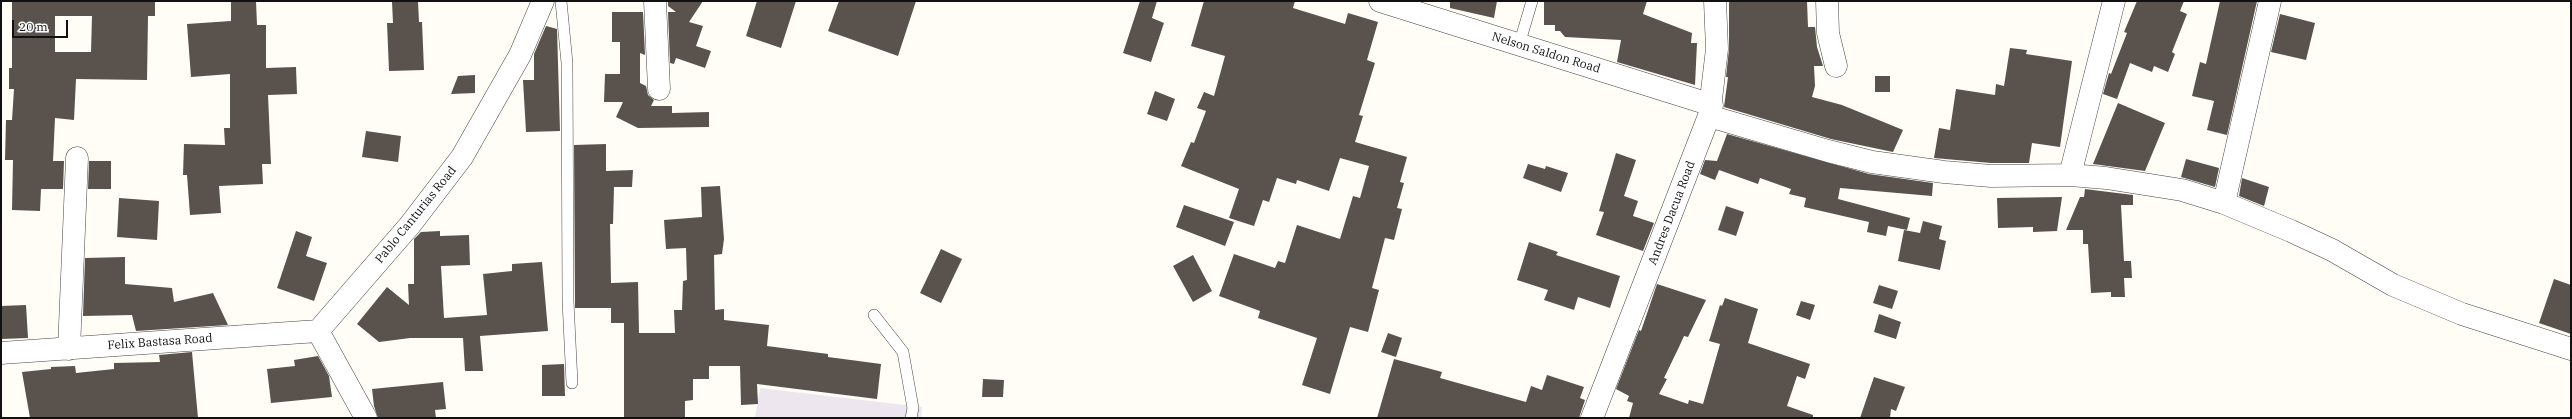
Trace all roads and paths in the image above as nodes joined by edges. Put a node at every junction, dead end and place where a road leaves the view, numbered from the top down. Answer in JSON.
{"nodes":[{"id":1,"x":543,"y":1,"type":"edge"},
{"id":2,"x":561,"y":1,"type":"edge"},
{"id":3,"x":655,"y":1,"type":"edge"},
{"id":4,"x":1380,"y":1,"type":"edge"},
{"id":5,"x":1532,"y":1,"type":"edge"},
{"id":6,"x":1716,"y":1,"type":"edge"},
{"id":7,"x":1827,"y":1,"type":"edge"},
{"id":8,"x":2114,"y":1,"type":"edge"},
{"id":9,"x":2270,"y":1,"type":"edge"},
{"id":10,"x":1519,"y":45,"type":"junction"},
{"id":11,"x":1836,"y":66,"type":"dead end"},
{"id":12,"x":659,"y":89,"type":"dead end"},
{"id":13,"x":1710,"y":111,"type":"junction"},
{"id":14,"x":77,"y":158,"type":"dead end"},
{"id":15,"x":2070,"y":175,"type":"junction"},
{"id":16,"x":2224,"y":203,"type":"junction"},
{"id":17,"x":874,"y":315,"type":"dead end"},
{"id":18,"x":318,"y":331,"type":"junction"},
{"id":19,"x":69,"y":348,"type":"junction"},
{"id":20,"x":2571,"y":349,"type":"edge"},
{"id":21,"x":1,"y":353,"type":"edge"},
{"id":22,"x":572,"y":383,"type":"dead end"},
{"id":23,"x":366,"y":418,"type":"edge"},
{"id":24,"x":912,"y":418,"type":"edge"},
{"id":25,"x":1592,"y":418,"type":"edge"}],
"edges":[{"from":1,"to":18,"type":"street","name":"Pablo Canturias Road"},
{"from":2,"to":22,"type":"lane"},
{"from":3,"to":12,"type":"street"},
{"from":4,"to":10,"type":"street","name":"Nelson Saldon Road"},
{"from":5,"to":10,"type":"lane"},
{"from":6,"to":13,"type":"street","name":"Andres Dacua Road"},
{"from":7,"to":11,"type":"street"},
{"from":8,"to":15,"type":"street"},
{"from":9,"to":16,"type":"street"},
{"from":10,"to":13,"type":"street","name":"Nelson Saldon Road"},
{"from":13,"to":15,"type":"street","name":"Nelson Saldon Road"},
{"from":13,"to":25,"type":"street","name":"Andres Dacua Road"},
{"from":14,"to":19,"type":"street"},
{"from":15,"to":16,"type":"street","name":"Nelson Saldon Road"},
{"from":16,"to":20,"type":"street","name":"Nelson Saldon Road"},
{"from":17,"to":24,"type":"lane"},
{"from":18,"to":19,"type":"street","name":"Felix Bastasa Road"},
{"from":18,"to":23,"type":"street"},
{"from":19,"to":21,"type":"street","name":"Felix Bastasa Road"}]}
